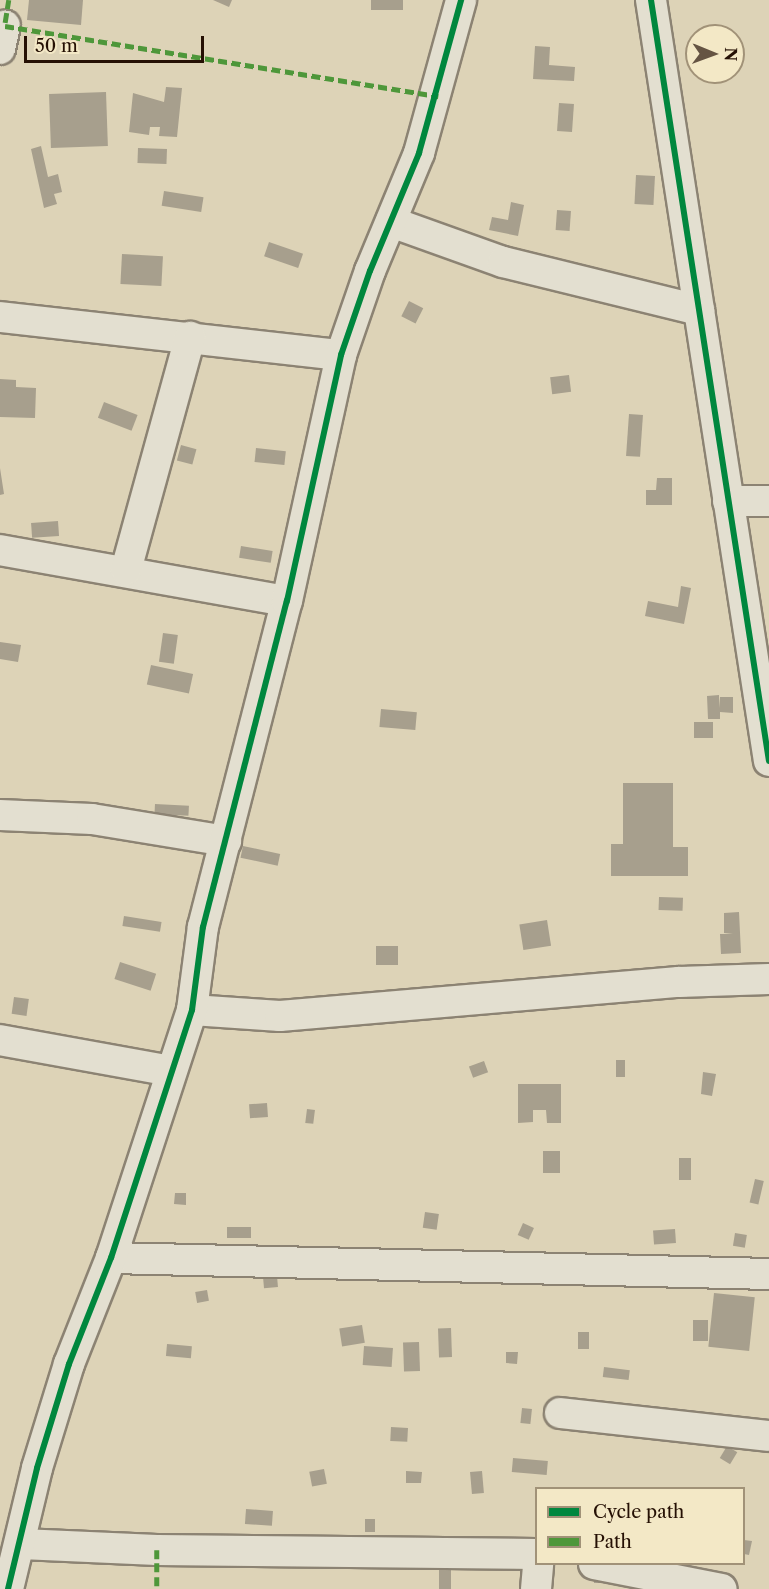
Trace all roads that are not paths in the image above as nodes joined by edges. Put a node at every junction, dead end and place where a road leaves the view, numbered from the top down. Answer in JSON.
{"nodes":[{"id":1,"x":461,"y":0,"type":"edge"},
{"id":2,"x":651,"y":0,"type":"edge"},
{"id":3,"x":391,"y":222,"type":"junction"},
{"id":4,"x":699,"y":310,"type":"junction"},
{"id":5,"x":0,"y":317,"type":"edge"},
{"id":6,"x":190,"y":337,"type":"junction"},
{"id":7,"x":341,"y":356,"type":"junction"},
{"id":8,"x":728,"y":501,"type":"junction"},
{"id":9,"x":769,"y":501,"type":"edge"},
{"id":10,"x":0,"y":550,"type":"edge"},
{"id":11,"x":126,"y":570,"type":"junction"},
{"id":12,"x":287,"y":601,"type":"junction"},
{"id":13,"x":769,"y":761,"type":"edge"},
{"id":14,"x":0,"y":814,"type":"edge"},
{"id":15,"x":226,"y":841,"type":"junction"},
{"id":16,"x":769,"y":980,"type":"edge"},
{"id":17,"x":192,"y":1010,"type":"junction"},
{"id":18,"x":0,"y":1040,"type":"edge"},
{"id":19,"x":170,"y":1071,"type":"junction"},
{"id":20,"x":111,"y":1257,"type":"junction"},
{"id":21,"x":769,"y":1274,"type":"edge"},
{"id":22,"x":560,"y":1413,"type":"dead end"},
{"id":23,"x":769,"y":1436,"type":"edge"},
{"id":24,"x":21,"y":1544,"type":"junction"},
{"id":25,"x":535,"y":1554,"type":"edge"},
{"id":26,"x":538,"y":1565,"type":"edge"},
{"id":27,"x":604,"y":1565,"type":"edge"},
{"id":28,"x":8,"y":1589,"type":"edge"},
{"id":29,"x":536,"y":1589,"type":"edge"},
{"id":30,"x":722,"y":1589,"type":"edge"}],
"edges":[{"from":1,"to":3,"type":"street"},
{"from":2,"to":4,"type":"street"},
{"from":3,"to":4,"type":"street"},
{"from":3,"to":7,"type":"street"},
{"from":4,"to":8,"type":"street"},
{"from":5,"to":6,"type":"street"},
{"from":6,"to":7,"type":"street"},
{"from":6,"to":11,"type":"street"},
{"from":7,"to":12,"type":"street"},
{"from":8,"to":9,"type":"street"},
{"from":8,"to":13,"type":"street"},
{"from":10,"to":11,"type":"street"},
{"from":11,"to":12,"type":"street"},
{"from":12,"to":15,"type":"street"},
{"from":14,"to":15,"type":"street"},
{"from":15,"to":17,"type":"street"},
{"from":16,"to":17,"type":"street"},
{"from":17,"to":19,"type":"street"},
{"from":18,"to":19,"type":"street"},
{"from":19,"to":20,"type":"street"},
{"from":20,"to":21,"type":"street"},
{"from":20,"to":24,"type":"street"},
{"from":22,"to":23,"type":"street"},
{"from":24,"to":25,"type":"street"},
{"from":24,"to":28,"type":"street"},
{"from":26,"to":29,"type":"street"},
{"from":27,"to":30,"type":"street"}]}
